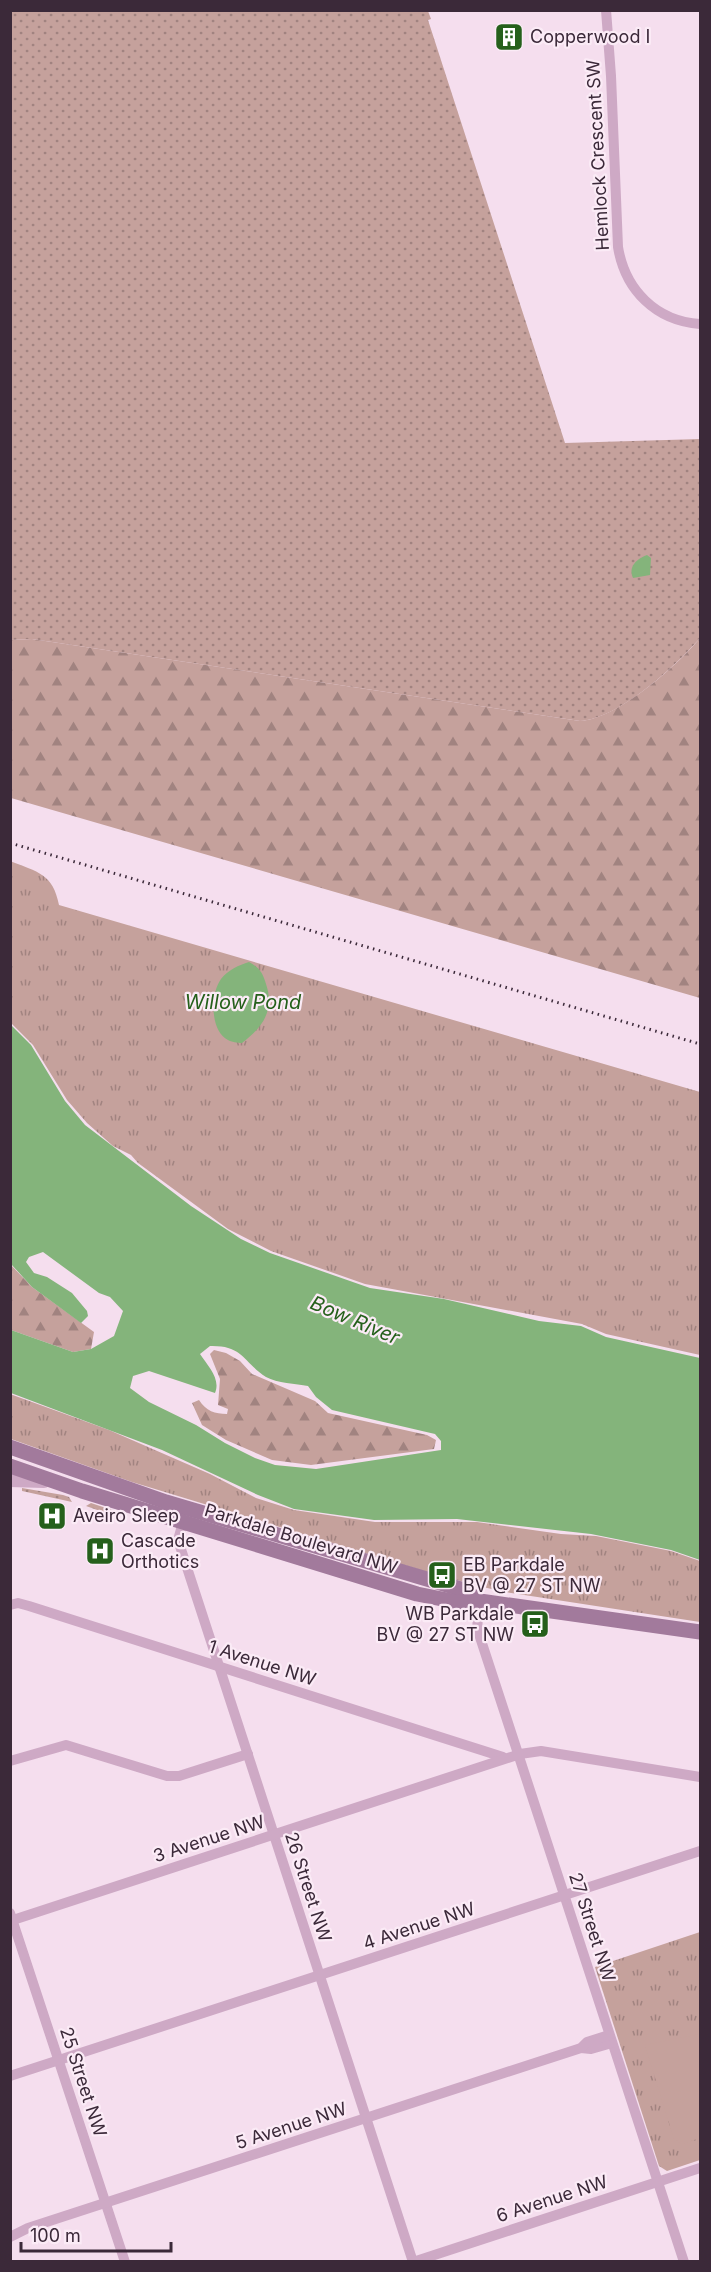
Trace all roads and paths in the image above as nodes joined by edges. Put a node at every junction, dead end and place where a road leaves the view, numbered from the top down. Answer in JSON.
{"nodes":[{"id":1,"x":606,"y":10,"type":"edge"},
{"id":2,"x":700,"y":324,"type":"edge"},
{"id":3,"x":13,"y":1450,"type":"edge"},
{"id":4,"x":10,"y":1466,"type":"edge"},
{"id":5,"x":10,"y":1480,"type":"edge"},
{"id":6,"x":51,"y":1481,"type":"junction"},
{"id":7,"x":183,"y":1522,"type":"junction"},
{"id":8,"x":480,"y":1601,"type":"junction"},
{"id":9,"x":10,"y":1605,"type":"edge"},
{"id":10,"x":700,"y":1632,"type":"edge"},
{"id":11,"x":219,"y":1667,"type":"junction"},
{"id":12,"x":248,"y":1754,"type":"junction"},
{"id":13,"x":520,"y":1754,"type":"junction"},
{"id":14,"x":504,"y":1758,"type":"junction"},
{"id":15,"x":10,"y":1761,"type":"edge"},
{"id":16,"x":700,"y":1777,"type":"edge"},
{"id":17,"x":274,"y":1835,"type":"junction"},
{"id":18,"x":700,"y":1851,"type":"edge"},
{"id":19,"x":565,"y":1895,"type":"junction"},
{"id":20,"x":11,"y":1918,"type":"edge"},
{"id":21,"x":320,"y":1976,"type":"junction"},
{"id":22,"x":610,"y":2039,"type":"junction"},
{"id":23,"x":59,"y":2060,"type":"junction"},
{"id":24,"x":10,"y":2076,"type":"edge"},
{"id":25,"x":366,"y":2119,"type":"junction"},
{"id":26,"x":700,"y":2169,"type":"edge"},
{"id":27,"x":658,"y":2182,"type":"junction"},
{"id":28,"x":105,"y":2203,"type":"junction"},
{"id":29,"x":10,"y":2237,"type":"edge"},
{"id":30,"x":125,"y":2262,"type":"edge"},
{"id":31,"x":413,"y":2262,"type":"edge"},
{"id":32,"x":684,"y":2262,"type":"edge"}],
"edges":[{"from":1,"to":2,"type":"street","name":"Hemlock Crescent SW"},
{"from":3,"to":8,"type":"main road","name":"Parkdale Boulevard NW"},
{"from":4,"to":6,"type":"main road","name":"Parkdale Boulevard NW"},
{"from":5,"to":6,"type":"street"},
{"from":6,"to":7,"type":"main road","name":"Parkdale Boulevard NW"},
{"from":7,"to":8,"type":"main road","name":"Parkdale Boulevard NW"},
{"from":7,"to":11,"type":"street","name":"26 Street NW"},
{"from":8,"to":10,"type":"main road","name":"Parkdale Boulevard NW"},
{"from":8,"to":13,"type":"street","name":"27 Street NW"},
{"from":9,"to":11,"type":"street","name":"1 Avenue NW"},
{"from":11,"to":12,"type":"street","name":"26 Street NW"},
{"from":11,"to":14,"type":"street","name":"1 Avenue NW"},
{"from":12,"to":15,"type":"street"},
{"from":12,"to":17,"type":"street","name":"26 Street NW"},
{"from":13,"to":14,"type":"street","name":"3 Avenue NW"},
{"from":13,"to":16,"type":"street"},
{"from":13,"to":19,"type":"street","name":"27 Street NW"},
{"from":14,"to":17,"type":"street","name":"3 Avenue NW"},
{"from":17,"to":20,"type":"street","name":"3 Avenue NW"},
{"from":17,"to":21,"type":"street","name":"26 Street NW"},
{"from":18,"to":19,"type":"street","name":"4 Avenue NW"},
{"from":19,"to":21,"type":"street","name":"4 Avenue NW"},
{"from":19,"to":22,"type":"street","name":"27 Street NW"},
{"from":20,"to":23,"type":"street","name":"25 Street NW"},
{"from":21,"to":23,"type":"street","name":"4 Avenue NW"},
{"from":21,"to":25,"type":"street","name":"26 Street NW"},
{"from":22,"to":25,"type":"street","name":"5 Avenue NW"},
{"from":22,"to":27,"type":"street","name":"27 Street NW"},
{"from":23,"to":24,"type":"street","name":"4 Avenue NW"},
{"from":23,"to":28,"type":"street","name":"25 Street NW"},
{"from":25,"to":28,"type":"street","name":"5 Avenue NW"},
{"from":25,"to":31,"type":"street","name":"26 Street NW"},
{"from":26,"to":27,"type":"street","name":"6 Avenue NW"},
{"from":27,"to":31,"type":"street","name":"6 Avenue NW"},
{"from":27,"to":32,"type":"street","name":"27 Street NW"},
{"from":28,"to":29,"type":"street","name":"5 Avenue NW"},
{"from":28,"to":30,"type":"street","name":"25 Street NW"}]}
